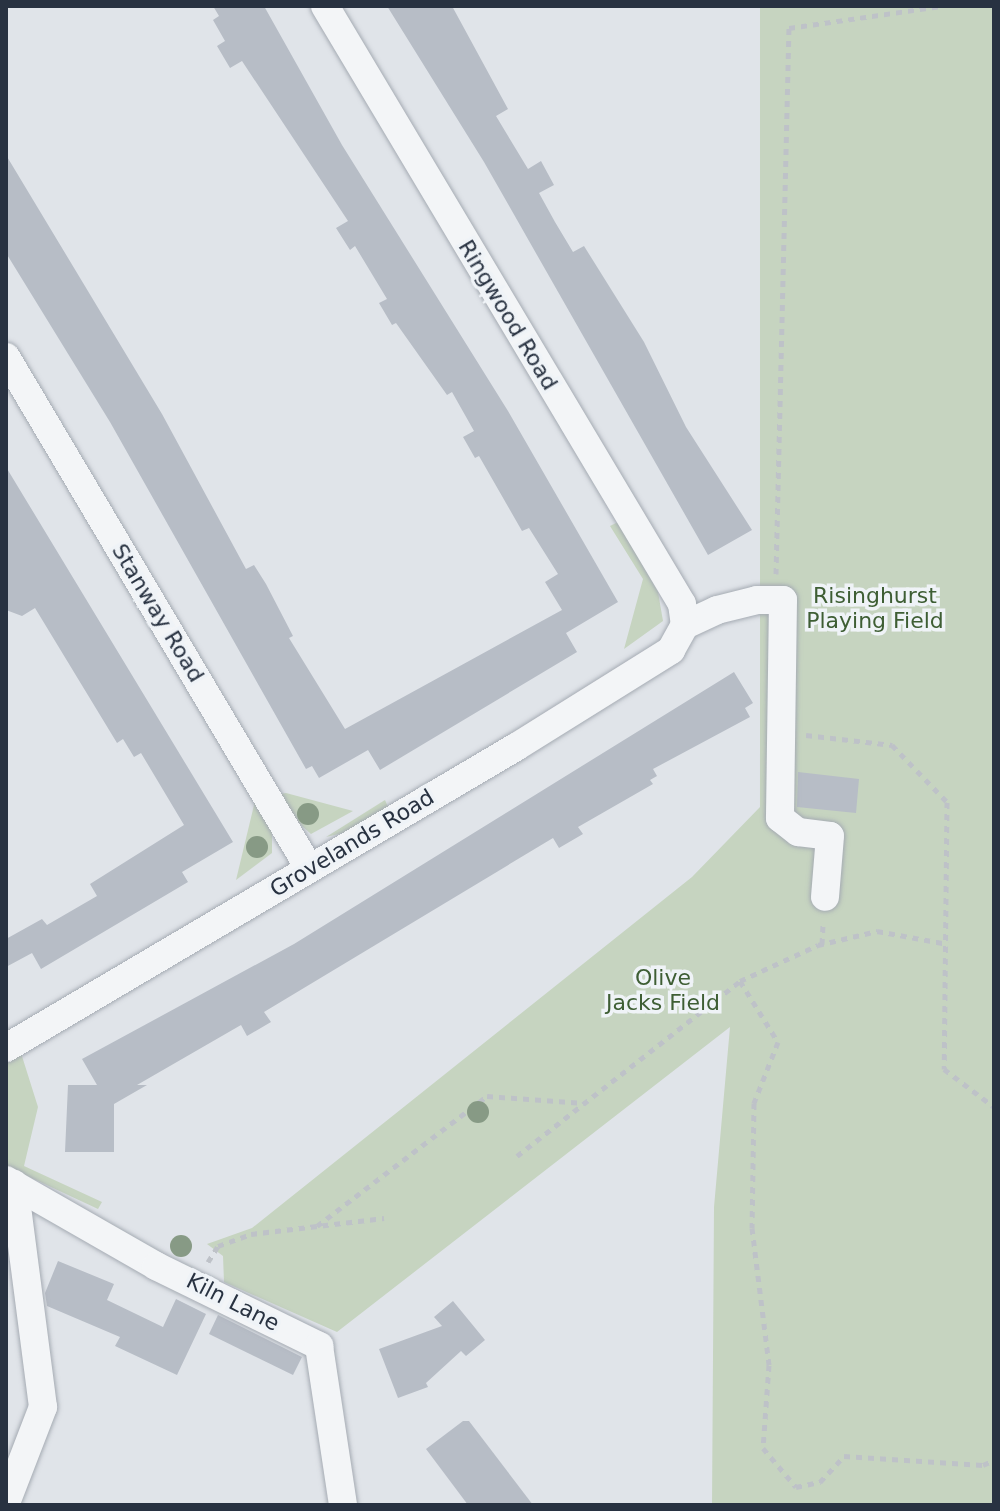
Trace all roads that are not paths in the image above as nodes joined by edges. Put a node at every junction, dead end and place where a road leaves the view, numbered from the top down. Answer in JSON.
{"nodes":[{"id":1,"x":325,"y":6,"type":"edge"},
{"id":2,"x":6,"y":357,"type":"edge"},
{"id":3,"x":685,"y":625,"type":"junction"},
{"id":4,"x":309,"y":868,"type":"junction"},
{"id":5,"x":825,"y":897,"type":"dead end"},
{"id":6,"x":6,"y":1048,"type":"edge"},
{"id":7,"x":10,"y":1182,"type":"edge"},
{"id":8,"x":6,"y":1503,"type":"edge"},
{"id":9,"x":343,"y":1505,"type":"edge"}],
"edges":[{"from":1,"to":3,"type":"street","name":"Ringwood Road"},
{"from":2,"to":4,"type":"street","name":"Stanway Road"},
{"from":3,"to":4,"type":"street","name":"Grovelands Road"},
{"from":3,"to":5,"type":"street"},
{"from":4,"to":6,"type":"street","name":"Grovelands Road"},
{"from":7,"to":8,"type":"street"},
{"from":7,"to":9,"type":"street","name":"Kiln Lane"}]}
